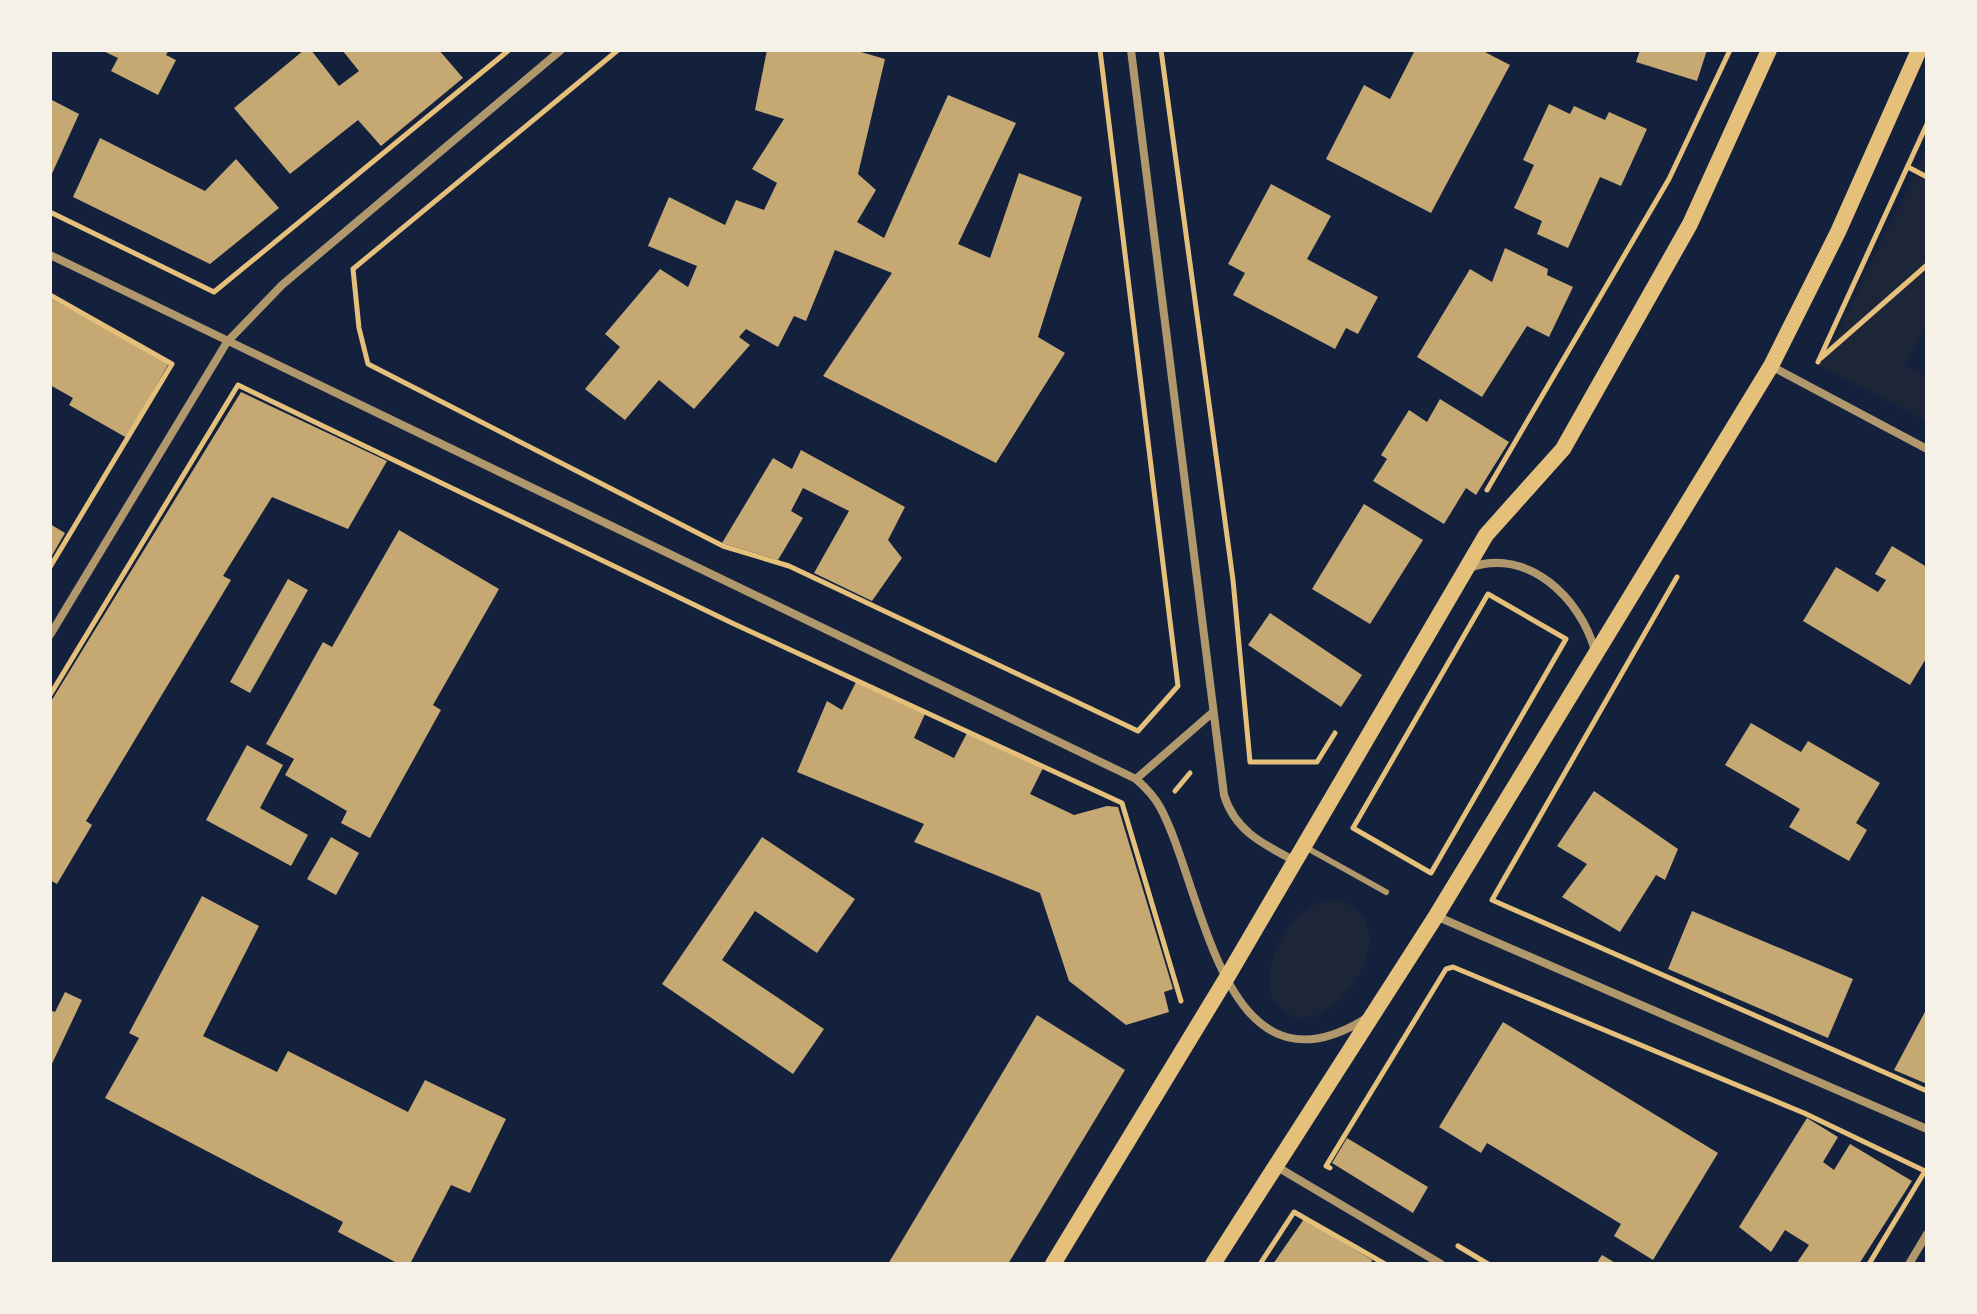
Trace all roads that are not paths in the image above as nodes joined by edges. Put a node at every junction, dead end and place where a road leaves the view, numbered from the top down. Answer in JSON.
{"nodes":[{"id":1,"x":561,"y":50,"type":"edge"},
{"id":2,"x":1131,"y":50,"type":"edge"},
{"id":3,"x":1769,"y":50,"type":"edge"},
{"id":4,"x":1919,"y":50,"type":"edge"},
{"id":5,"x":50,"y":255,"type":"edge"},
{"id":6,"x":227,"y":342,"type":"junction"},
{"id":7,"x":1771,"y":366,"type":"junction"},
{"id":8,"x":1927,"y":449,"type":"edge"},
{"id":9,"x":1467,"y":568,"type":"junction"},
{"id":10,"x":50,"y":635,"type":"edge"},
{"id":11,"x":1596,"y":656,"type":"junction"},
{"id":12,"x":1212,"y":713,"type":"junction"},
{"id":13,"x":1136,"y":779,"type":"junction"},
{"id":14,"x":1304,"y":846,"type":"junction"},
{"id":15,"x":1295,"y":861,"type":"junction"},
{"id":16,"x":1386,"y":892,"type":"dead end"},
{"id":17,"x":1436,"y":916,"type":"junction"},
{"id":18,"x":1226,"y":979,"type":"junction"},
{"id":19,"x":1369,"y":1016,"type":"junction"},
{"id":20,"x":1927,"y":1129,"type":"edge"},
{"id":21,"x":1274,"y":1165,"type":"junction"},
{"id":22,"x":1927,"y":1234,"type":"edge"},
{"id":23,"x":1053,"y":1264,"type":"edge"},
{"id":24,"x":1213,"y":1264,"type":"edge"},
{"id":25,"x":1441,"y":1264,"type":"edge"},
{"id":26,"x":1909,"y":1264,"type":"edge"}],
"edges":[{"from":1,"to":6,"type":"street"},
{"from":2,"to":12,"type":"street"},
{"from":3,"to":9,"type":"main road"},
{"from":4,"to":7,"type":"main road"},
{"from":5,"to":6,"type":"street"},
{"from":6,"to":10,"type":"street"},
{"from":6,"to":13,"type":"street"},
{"from":7,"to":8,"type":"street"},
{"from":7,"to":11,"type":"main road"},
{"from":9,"to":11,"type":"street"},
{"from":9,"to":14,"type":"main road"},
{"from":11,"to":17,"type":"main road"},
{"from":12,"to":13,"type":"street"},
{"from":12,"to":15,"type":"street"},
{"from":13,"to":18,"type":"street"},
{"from":14,"to":15,"type":"main road"},
{"from":14,"to":16,"type":"lane"},
{"from":15,"to":18,"type":"main road"},
{"from":17,"to":19,"type":"main road"},
{"from":17,"to":20,"type":"street"},
{"from":18,"to":19,"type":"street"},
{"from":18,"to":23,"type":"main road"},
{"from":19,"to":21,"type":"main road"},
{"from":21,"to":24,"type":"main road"},
{"from":21,"to":25,"type":"street"},
{"from":22,"to":26,"type":"street"}]}
